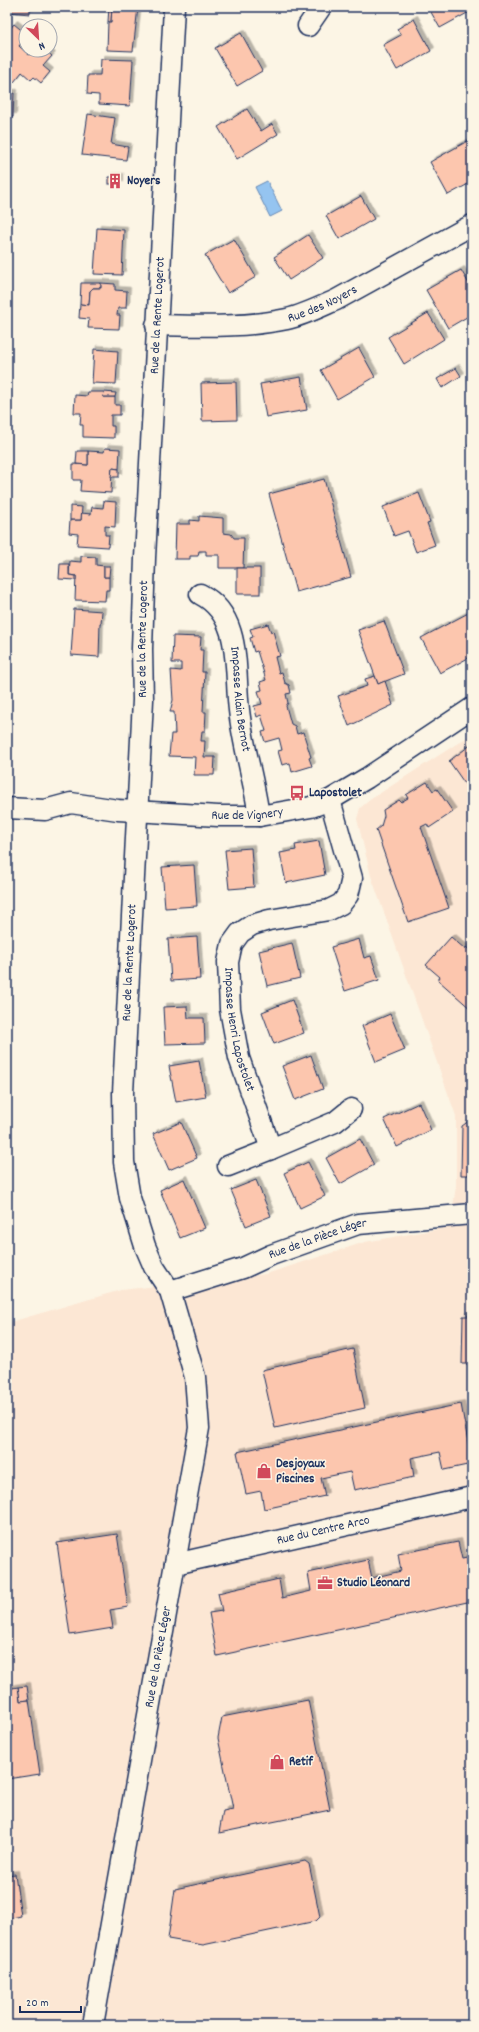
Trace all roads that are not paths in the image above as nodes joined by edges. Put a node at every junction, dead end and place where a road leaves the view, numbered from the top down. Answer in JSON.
{"nodes":[{"id":1,"x":174,"y":7,"type":"edge"},
{"id":2,"x":321,"y":7,"type":"edge"},
{"id":3,"x":308,"y":26,"type":"dead end"},
{"id":4,"x":472,"y":225,"type":"edge"},
{"id":5,"x":156,"y":325,"type":"junction"},
{"id":6,"x":200,"y":594,"type":"dead end"},
{"id":7,"x":472,"y":708,"type":"edge"},
{"id":8,"x":330,"y":800,"type":"junction"},
{"id":9,"x":7,"y":808,"type":"edge"},
{"id":10,"x":138,"y":812,"type":"junction"},
{"id":11,"x":259,"y":816,"type":"junction"},
{"id":12,"x":351,"y":1109,"type":"dead end"},
{"id":13,"x":271,"y":1149,"type":"junction"},
{"id":14,"x":228,"y":1166,"type":"dead end"},
{"id":15,"x":472,"y":1214,"type":"edge"},
{"id":16,"x":154,"y":1266,"type":"joint"},
{"id":17,"x":170,"y":1291,"type":"junction"},
{"id":18,"x":472,"y":1497,"type":"edge"},
{"id":19,"x":175,"y":1564,"type":"junction"},
{"id":20,"x":93,"y":2025,"type":"edge"}],
"edges":[{"from":1,"to":5,"type":"street","name":"Rue de la Rente Logerot"},
{"from":2,"to":3,"type":"street"},
{"from":4,"to":5,"type":"street","name":"Rue des Noyers"},
{"from":5,"to":10,"type":"street","name":"Rue de la Rente Logerot"},
{"from":6,"to":11,"type":"street","name":"Impasse Alain Bernot"},
{"from":7,"to":8,"type":"street","name":"Rue de Vignery"},
{"from":8,"to":11,"type":"street","name":"Rue de Vignery"},
{"from":8,"to":13,"type":"street","name":"Impasse Henri Lapostolet"},
{"from":9,"to":10,"type":"street","name":"Rue de Vignery"},
{"from":10,"to":11,"type":"street","name":"Rue de Vignery"},
{"from":10,"to":16,"type":"street","name":"Rue de la Rente Logerot"},
{"from":12,"to":13,"type":"street"},
{"from":13,"to":14,"type":"street"},
{"from":15,"to":17,"type":"street","name":"Rue de la Pièce Léger"},
{"from":16,"to":17,"type":"street","name":"Rue de la Pièce Léger"},
{"from":17,"to":19,"type":"street","name":"Rue de la Pièce Léger"},
{"from":18,"to":19,"type":"street","name":"Rue du Centre Arco"},
{"from":19,"to":20,"type":"street","name":"Rue de la Pièce Léger"}]}
